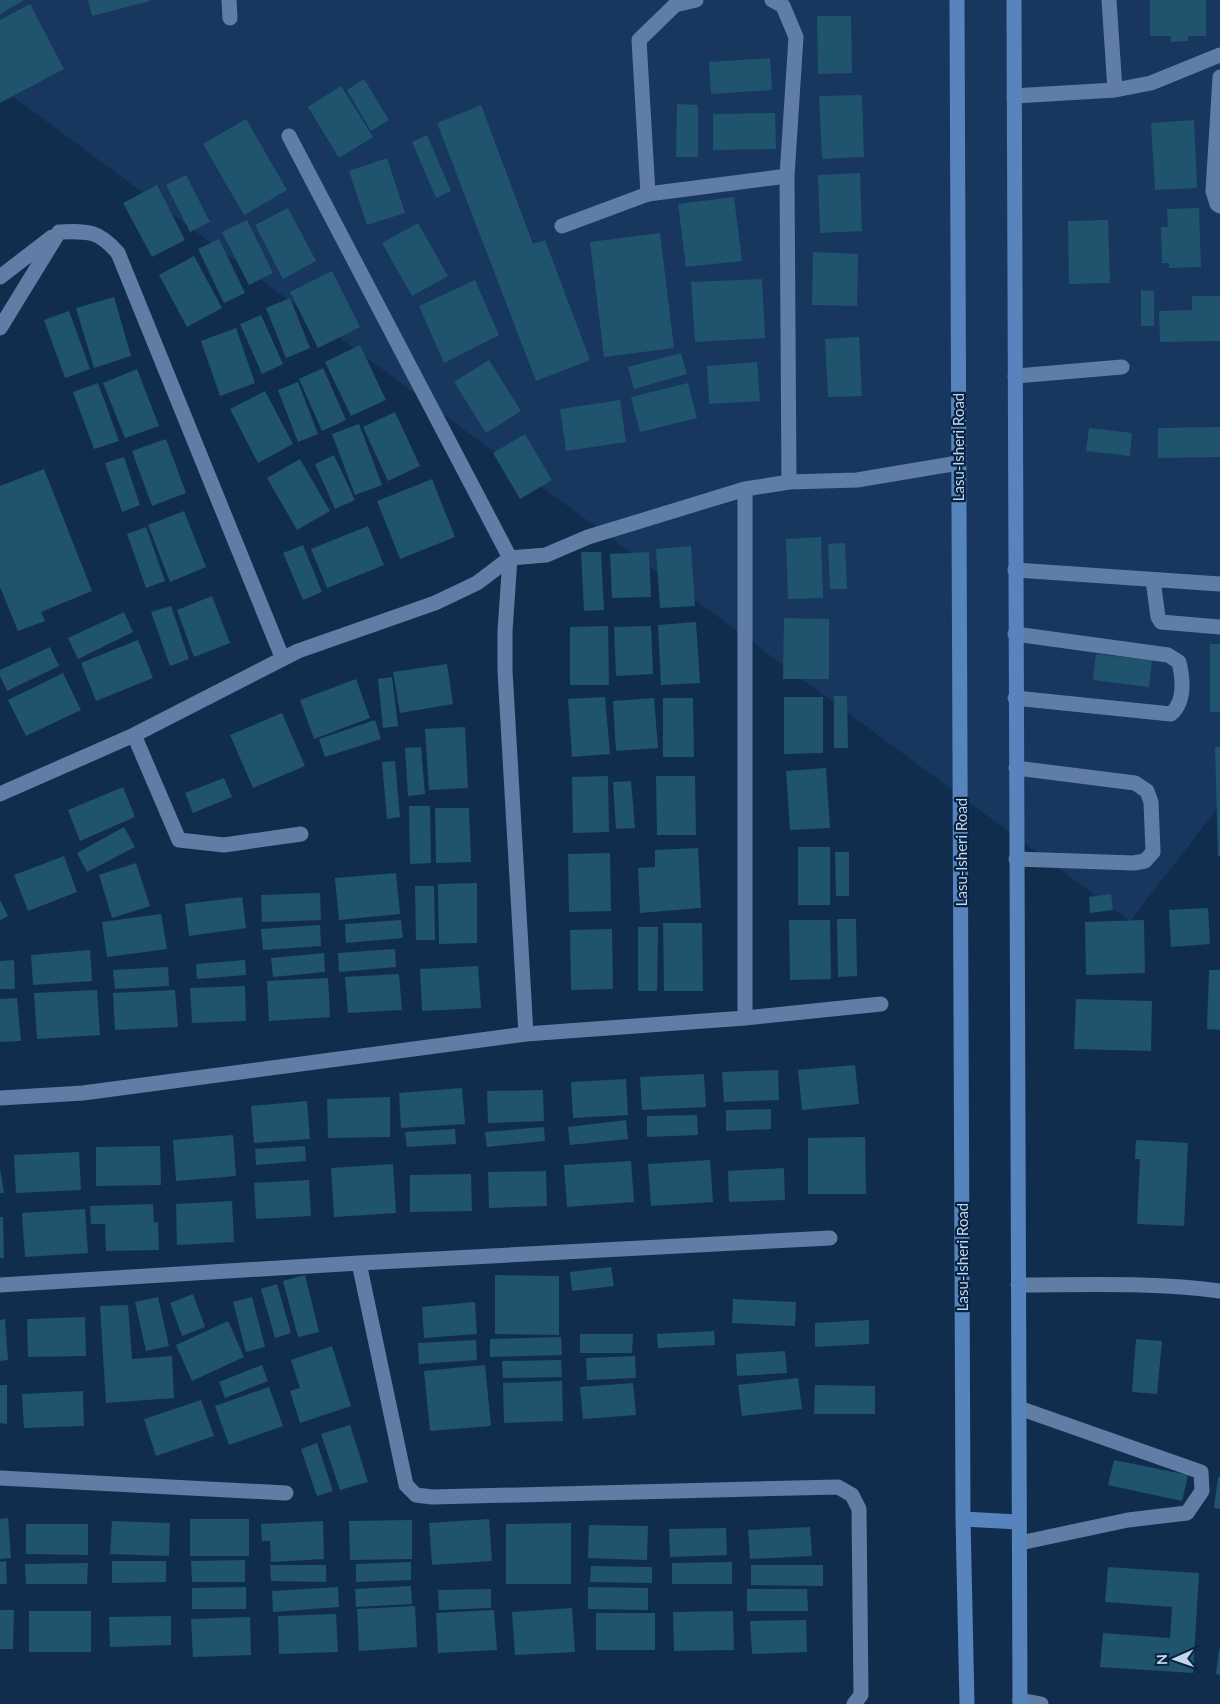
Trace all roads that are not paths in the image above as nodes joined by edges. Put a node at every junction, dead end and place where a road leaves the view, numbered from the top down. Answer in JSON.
{"nodes":[{"id":1,"x":229,"y":0,"type":"edge"},
{"id":2,"x":696,"y":0,"type":"edge"},
{"id":3,"x":772,"y":0,"type":"edge"},
{"id":4,"x":957,"y":0,"type":"edge"},
{"id":5,"x":1014,"y":0,"type":"edge"},
{"id":6,"x":1109,"y":0,"type":"edge"},
{"id":7,"x":230,"y":18,"type":"dead end"},
{"id":8,"x":1220,"y":55,"type":"edge"},
{"id":9,"x":1220,"y":77,"type":"edge"},
{"id":10,"x":1115,"y":90,"type":"junction"},
{"id":11,"x":1014,"y":96,"type":"junction"},
{"id":12,"x":289,"y":136,"type":"dead end"},
{"id":13,"x":787,"y":176,"type":"junction"},
{"id":14,"x":648,"y":194,"type":"junction"},
{"id":15,"x":1220,"y":206,"type":"edge"},
{"id":16,"x":562,"y":226,"type":"dead end"},
{"id":17,"x":59,"y":232,"type":"junction"},
{"id":18,"x":0,"y":277,"type":"edge"},
{"id":19,"x":0,"y":328,"type":"edge"},
{"id":20,"x":1122,"y":367,"type":"dead end"},
{"id":21,"x":1015,"y":376,"type":"junction"},
{"id":22,"x":958,"y":462,"type":"junction"},
{"id":23,"x":789,"y":482,"type":"junction"},
{"id":24,"x":744,"y":490,"type":"junction"},
{"id":25,"x":510,"y":558,"type":"junction"},
{"id":26,"x":1015,"y":570,"type":"junction"},
{"id":27,"x":1153,"y":580,"type":"junction"},
{"id":28,"x":1220,"y":584,"type":"edge"},
{"id":29,"x":1220,"y":626,"type":"edge"},
{"id":30,"x":1015,"y":634,"type":"junction"},
{"id":31,"x":286,"y":657,"type":"junction"},
{"id":32,"x":1015,"y":698,"type":"junction"},
{"id":33,"x":134,"y":735,"type":"junction"},
{"id":34,"x":1016,"y":768,"type":"junction"},
{"id":35,"x":0,"y":794,"type":"edge"},
{"id":36,"x":301,"y":834,"type":"dead end"},
{"id":37,"x":1016,"y":859,"type":"junction"},
{"id":38,"x":881,"y":1004,"type":"dead end"},
{"id":39,"x":745,"y":1018,"type":"junction"},
{"id":40,"x":526,"y":1034,"type":"junction"},
{"id":41,"x":0,"y":1098,"type":"edge"},
{"id":42,"x":830,"y":1238,"type":"dead end"},
{"id":43,"x":359,"y":1263,"type":"junction"},
{"id":44,"x":0,"y":1285,"type":"edge"},
{"id":45,"x":1018,"y":1285,"type":"junction"},
{"id":46,"x":1220,"y":1291,"type":"edge"},
{"id":47,"x":1019,"y":1408,"type":"junction"},
{"id":48,"x":0,"y":1478,"type":"edge"},
{"id":49,"x":286,"y":1493,"type":"dead end"},
{"id":50,"x":963,"y":1519,"type":"junction"},
{"id":51,"x":1019,"y":1522,"type":"junction"},
{"id":52,"x":1020,"y":1543,"type":"junction"},
{"id":53,"x":1020,"y":1702,"type":"edge"},
{"id":54,"x":854,"y":1704,"type":"edge"},
{"id":55,"x":967,"y":1704,"type":"edge"},
{"id":56,"x":1041,"y":1704,"type":"edge"}],
"edges":[{"from":1,"to":7,"type":"street"},
{"from":2,"to":14,"type":"street"},
{"from":3,"to":13,"type":"street"},
{"from":4,"to":22,"type":"main road","name":"Lasu-Isheri Road"},
{"from":5,"to":11,"type":"main road"},
{"from":6,"to":10,"type":"street"},
{"from":8,"to":10,"type":"street"},
{"from":9,"to":15,"type":"street"},
{"from":10,"to":11,"type":"street"},
{"from":11,"to":21,"type":"main road"},
{"from":12,"to":25,"type":"street"},
{"from":13,"to":14,"type":"street"},
{"from":13,"to":23,"type":"street"},
{"from":14,"to":16,"type":"street"},
{"from":17,"to":18,"type":"street"},
{"from":17,"to":19,"type":"street"},
{"from":17,"to":31,"type":"street"},
{"from":20,"to":21,"type":"street"},
{"from":21,"to":26,"type":"main road"},
{"from":22,"to":23,"type":"street"},
{"from":22,"to":50,"type":"main road","name":"Lasu-Isheri Road"},
{"from":23,"to":24,"type":"street"},
{"from":24,"to":25,"type":"street"},
{"from":24,"to":39,"type":"street"},
{"from":25,"to":31,"type":"street"},
{"from":25,"to":40,"type":"street"},
{"from":26,"to":27,"type":"street"},
{"from":26,"to":30,"type":"main road"},
{"from":27,"to":28,"type":"street"},
{"from":27,"to":29,"type":"street"},
{"from":30,"to":32,"type":"main road"},
{"from":30,"to":32,"type":"street"},
{"from":31,"to":33,"type":"street"},
{"from":32,"to":34,"type":"main road"},
{"from":33,"to":35,"type":"street"},
{"from":33,"to":36,"type":"street"},
{"from":34,"to":37,"type":"main road"},
{"from":34,"to":37,"type":"street"},
{"from":37,"to":45,"type":"main road"},
{"from":38,"to":39,"type":"street"},
{"from":39,"to":40,"type":"street"},
{"from":40,"to":41,"type":"street"},
{"from":42,"to":43,"type":"street"},
{"from":43,"to":44,"type":"street"},
{"from":43,"to":54,"type":"street"},
{"from":45,"to":46,"type":"street"},
{"from":45,"to":47,"type":"main road"},
{"from":47,"to":51,"type":"main road"},
{"from":47,"to":52,"type":"street"},
{"from":48,"to":49,"type":"street"},
{"from":50,"to":51,"type":"main road"},
{"from":50,"to":55,"type":"main road","name":"Lasu-Isheri Road"},
{"from":51,"to":52,"type":"main road"},
{"from":52,"to":53,"type":"main road"},
{"from":53,"to":56,"type":"street"}]}
